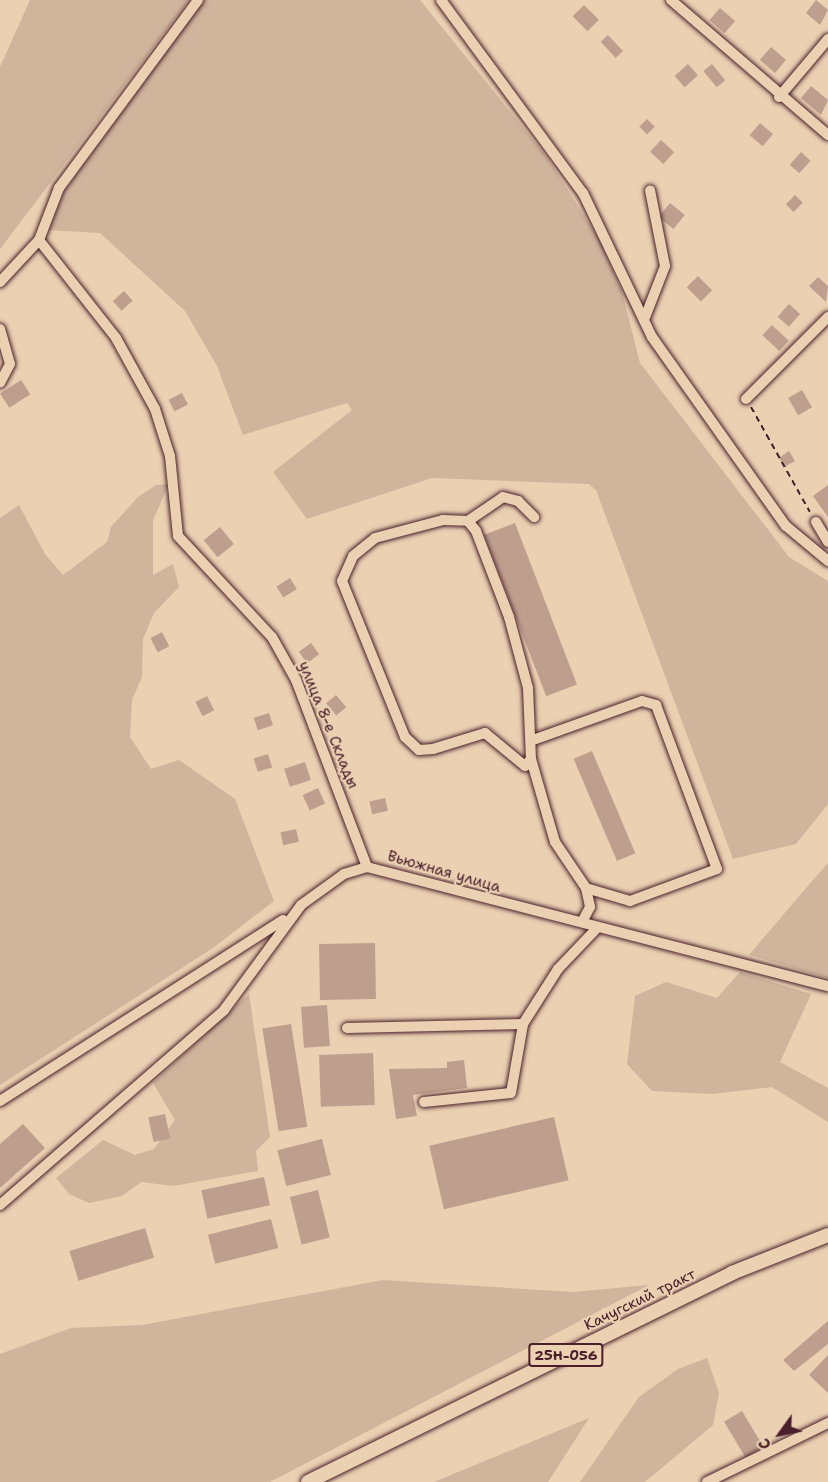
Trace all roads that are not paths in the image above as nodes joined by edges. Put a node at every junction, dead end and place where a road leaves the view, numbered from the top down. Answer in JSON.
{"nodes":[{"id":1,"x":198,"y":0,"type":"edge"},
{"id":2,"x":441,"y":0,"type":"edge"},
{"id":3,"x":671,"y":0,"type":"edge"},
{"id":4,"x":828,"y":39,"type":"edge"},
{"id":5,"x":779,"y":97,"type":"junction"},
{"id":6,"x":828,"y":135,"type":"edge"},
{"id":7,"x":650,"y":190,"type":"dead end"},
{"id":8,"x":39,"y":240,"type":"junction"},
{"id":9,"x":0,"y":282,"type":"edge"},
{"id":10,"x":828,"y":317,"type":"edge"},
{"id":11,"x":644,"y":320,"type":"junction"},
{"id":12,"x":0,"y":328,"type":"edge"},
{"id":13,"x":0,"y":383,"type":"edge"},
{"id":14,"x":746,"y":399,"type":"road end"},
{"id":15,"x":534,"y":517,"type":"dead end"},
{"id":16,"x":468,"y":521,"type":"junction"},
{"id":17,"x":816,"y":522,"type":"road end"},
{"id":18,"x":828,"y":542,"type":"edge"},
{"id":19,"x":828,"y":561,"type":"edge"},
{"id":20,"x":533,"y":740,"type":"junction"},
{"id":21,"x":531,"y":759,"type":"junction"},
{"id":22,"x":367,"y":867,"type":"junction"},
{"id":23,"x":586,"y":888,"type":"junction"},
{"id":24,"x":294,"y":914,"type":"junction"},
{"id":25,"x":582,"y":922,"type":"junction"},
{"id":26,"x":597,"y":928,"type":"junction"},
{"id":27,"x":828,"y":986,"type":"edge"},
{"id":28,"x":524,"y":1024,"type":"junction"},
{"id":29,"x":347,"y":1028,"type":"dead end"},
{"id":30,"x":0,"y":1101,"type":"edge"},
{"id":31,"x":424,"y":1102,"type":"dead end"},
{"id":32,"x":0,"y":1205,"type":"edge"},
{"id":33,"x":828,"y":1235,"type":"edge"},
{"id":34,"x":828,"y":1423,"type":"edge"},
{"id":35,"x":308,"y":1482,"type":"edge"},
{"id":36,"x":707,"y":1482,"type":"edge"}],
"edges":[{"from":1,"to":8,"type":"street"},
{"from":2,"to":11,"type":"street"},
{"from":3,"to":5,"type":"street"},
{"from":4,"to":5,"type":"street"},
{"from":5,"to":6,"type":"street"},
{"from":7,"to":11,"type":"street"},
{"from":8,"to":9,"type":"street"},
{"from":8,"to":22,"type":"street","name":"улица 8-е Склады"},
{"from":10,"to":14,"type":"street"},
{"from":11,"to":19,"type":"street"},
{"from":12,"to":13,"type":"street"},
{"from":15,"to":16,"type":"street"},
{"from":16,"to":20,"type":"street"},
{"from":16,"to":21,"type":"street"},
{"from":17,"to":18,"type":"street"},
{"from":20,"to":21,"type":"street"},
{"from":20,"to":23,"type":"street"},
{"from":21,"to":23,"type":"street"},
{"from":22,"to":24,"type":"street","name":"Вьюжная улица"},
{"from":22,"to":25,"type":"street","name":"Вьюжная улица"},
{"from":23,"to":25,"type":"street"},
{"from":24,"to":30,"type":"street"},
{"from":24,"to":32,"type":"street","name":"Вьюжная улица"},
{"from":25,"to":26,"type":"street","name":"Вьюжная улица"},
{"from":26,"to":27,"type":"street","name":"Вьюжная улица"},
{"from":26,"to":28,"type":"street"},
{"from":28,"to":29,"type":"street"},
{"from":28,"to":31,"type":"street"},
{"from":33,"to":35,"type":"main road","name":"Качугский тракт","number":"25Н-056"},
{"from":34,"to":36,"type":"street"}]}
